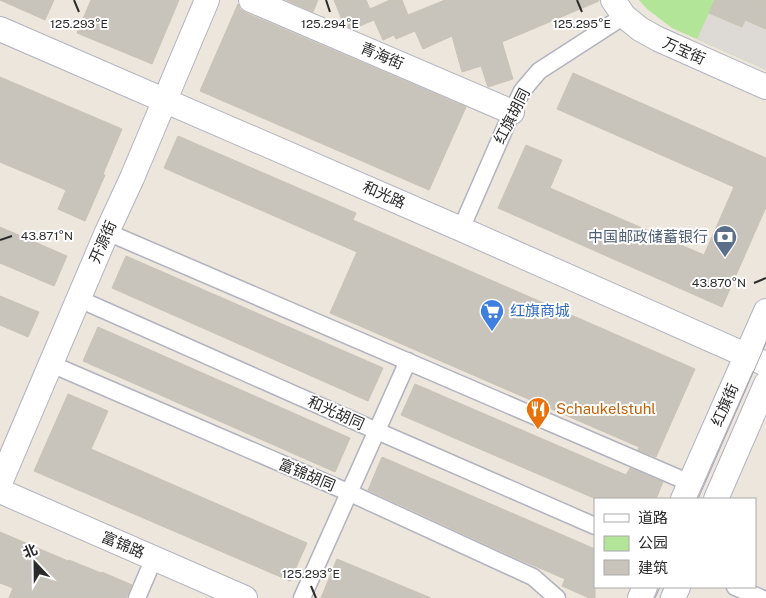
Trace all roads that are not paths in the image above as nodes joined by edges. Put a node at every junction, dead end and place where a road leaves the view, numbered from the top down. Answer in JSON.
{"nodes":[{"id":1,"x":207,"y":0,"type":"edge"},
{"id":2,"x":251,"y":0,"type":"edge"},
{"id":3,"x":618,"y":8,"type":"edge"},
{"id":4,"x":0,"y":29,"type":"edge"},
{"id":5,"x":766,"y":87,"type":"edge"},
{"id":6,"x":164,"y":100,"type":"junction"},
{"id":7,"x":512,"y":112,"type":"junction"},
{"id":8,"x":461,"y":229,"type":"junction"},
{"id":9,"x":107,"y":232,"type":"junction"},
{"id":10,"x":79,"y":299,"type":"junction"},
{"id":11,"x":766,"y":311,"type":"edge"},
{"id":12,"x":756,"y":360,"type":"edge"},
{"id":13,"x":408,"y":361,"type":"junction"},
{"id":14,"x":51,"y":364,"type":"junction"},
{"id":15,"x":766,"y":384,"type":"edge"},
{"id":16,"x":377,"y":431,"type":"junction"},
{"id":17,"x":0,"y":483,"type":"edge"},
{"id":18,"x":0,"y":491,"type":"edge"},
{"id":19,"x":687,"y":491,"type":"edge"},
{"id":20,"x":350,"y":493,"type":"junction"},
{"id":21,"x":716,"y":498,"type":"edge"},
{"id":22,"x":594,"y":526,"type":"edge"},
{"id":23,"x":154,"y":558,"type":"junction"},
{"id":24,"x":737,"y":588,"type":"edge"},
{"id":25,"x":137,"y":598,"type":"edge"},
{"id":26,"x":245,"y":598,"type":"edge"},
{"id":27,"x":302,"y":598,"type":"edge"},
{"id":28,"x":557,"y":598,"type":"edge"},
{"id":29,"x":761,"y":598,"type":"edge"}],
"edges":[{"from":1,"to":6,"type":"street","name":"开源街"},
{"from":2,"to":7,"type":"street","name":"青海街"},
{"from":3,"to":5,"type":"street","name":"万宝街"},
{"from":3,"to":7,"type":"street","name":"红旗胡同"},
{"from":4,"to":6,"type":"street","name":"和光路"},
{"from":6,"to":8,"type":"street","name":"和光路"},
{"from":6,"to":9,"type":"street","name":"开源街"},
{"from":7,"to":8,"type":"street","name":"红旗胡同"},
{"from":8,"to":12,"type":"street","name":"和光路"},
{"from":9,"to":10,"type":"street","name":"开源街"},
{"from":9,"to":13,"type":"street"},
{"from":10,"to":14,"type":"street","name":"开源街"},
{"from":10,"to":16,"type":"street","name":"和光胡同"},
{"from":11,"to":12,"type":"street","name":"红旗街"},
{"from":12,"to":19,"type":"street","name":"红旗街"},
{"from":13,"to":16,"type":"street"},
{"from":13,"to":19,"type":"street"},
{"from":14,"to":17,"type":"street","name":"开源街"},
{"from":14,"to":20,"type":"street","name":"富锦胡同"},
{"from":15,"to":21,"type":"street","name":"红旗街"},
{"from":16,"to":20,"type":"street"},
{"from":16,"to":22,"type":"street","name":"和光胡同"},
{"from":18,"to":23,"type":"street","name":"富锦路"},
{"from":20,"to":27,"type":"street"},
{"from":20,"to":28,"type":"street","name":"富锦胡同"},
{"from":23,"to":25,"type":"street"},
{"from":23,"to":26,"type":"street","name":"富锦路"},
{"from":24,"to":29,"type":"street"}]}
